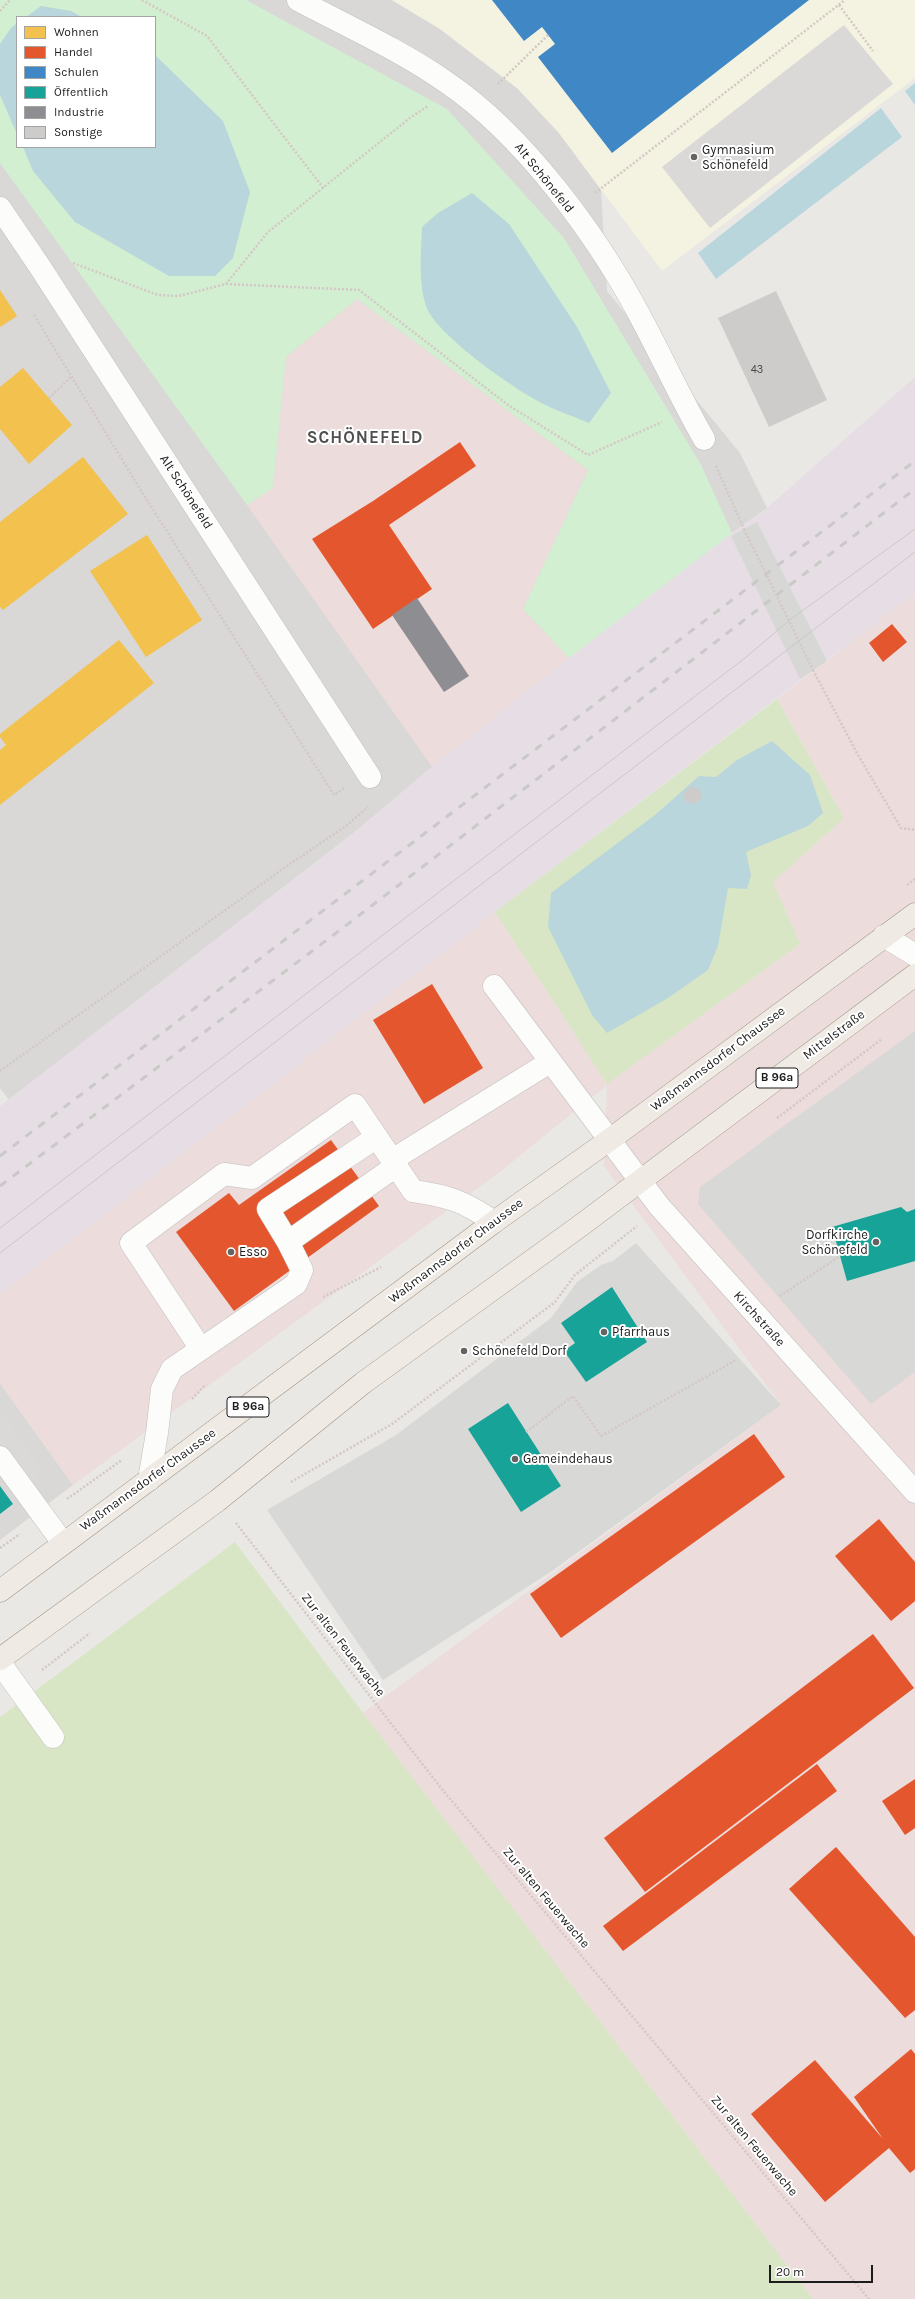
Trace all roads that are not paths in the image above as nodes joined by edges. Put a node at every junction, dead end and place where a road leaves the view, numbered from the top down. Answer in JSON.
{"nodes":[{"id":1,"x":298,"y":0,"type":"edge"},
{"id":2,"x":0,"y":208,"type":"edge"},
{"id":3,"x":704,"y":439,"type":"road end"},
{"id":4,"x":369,"y":775,"type":"road end"},
{"id":5,"x":915,"y":914,"type":"edge"},
{"id":6,"x":884,"y":936,"type":"junction"},
{"id":7,"x":915,"y":955,"type":"edge"},
{"id":8,"x":915,"y":975,"type":"edge"},
{"id":9,"x":494,"y":986,"type":"dead end"},
{"id":10,"x":550,"y":1062,"type":"junction"},
{"id":11,"x":377,"y":1137,"type":"junction"},
{"id":12,"x":608,"y":1141,"type":"junction"},
{"id":13,"x":394,"y":1163,"type":"junction"},
{"id":14,"x":638,"y":1181,"type":"junction"},
{"id":15,"x":494,"y":1222,"type":"junction"},
{"id":16,"x":288,"y":1242,"type":"junction"},
{"id":17,"x":201,"y":1349,"type":"junction"},
{"id":18,"x":0,"y":1457,"type":"edge"},
{"id":19,"x":149,"y":1480,"type":"junction"},
{"id":20,"x":915,"y":1492,"type":"edge"},
{"id":21,"x":63,"y":1543,"type":"junction"},
{"id":22,"x":0,"y":1591,"type":"edge"},
{"id":23,"x":0,"y":1660,"type":"edge"},
{"id":24,"x":0,"y":1663,"type":"edge"},
{"id":25,"x":53,"y":1737,"type":"dead end"}],
"edges":[{"from":1,"to":3,"type":"street","name":"Alt Schönefeld"},
{"from":2,"to":4,"type":"street","name":"Alt Schönefeld"},
{"from":5,"to":6,"type":"main road","name":"Waßmannsdorfer Chaussee","number":"B 96a"},
{"from":6,"to":7,"type":"street"},
{"from":6,"to":12,"type":"main road","name":"Waßmannsdorfer Chaussee","number":"B 96a"},
{"from":8,"to":14,"type":"main road","name":"Mittelstraße","number":"B 96a"},
{"from":9,"to":10,"type":"street","name":"Kirchstraße"},
{"from":10,"to":12,"type":"street","name":"Kirchstraße"},
{"from":10,"to":13,"type":"street"},
{"from":11,"to":13,"type":"street"},
{"from":11,"to":16,"type":"street"},
{"from":11,"to":17,"type":"street"},
{"from":12,"to":14,"type":"street","name":"Kirchstraße"},
{"from":12,"to":15,"type":"main road","name":"Waßmannsdorfer Chaussee","number":"B 96a"},
{"from":13,"to":15,"type":"street"},
{"from":13,"to":16,"type":"street"},
{"from":14,"to":20,"type":"street","name":"Kirchstraße"},
{"from":14,"to":23,"type":"main road","number":"B 96a"},
{"from":15,"to":19,"type":"main road","name":"Waßmannsdorfer Chaussee","number":"B 96a"},
{"from":16,"to":17,"type":"street"},
{"from":17,"to":19,"type":"street"},
{"from":18,"to":21,"type":"street"},
{"from":19,"to":21,"type":"main road","name":"Waßmannsdorfer Chaussee","number":"B 96a"},
{"from":21,"to":22,"type":"main road","name":"Waßmannsdorfer Chaussee","number":"B 96a"},
{"from":24,"to":25,"type":"street"}]}
